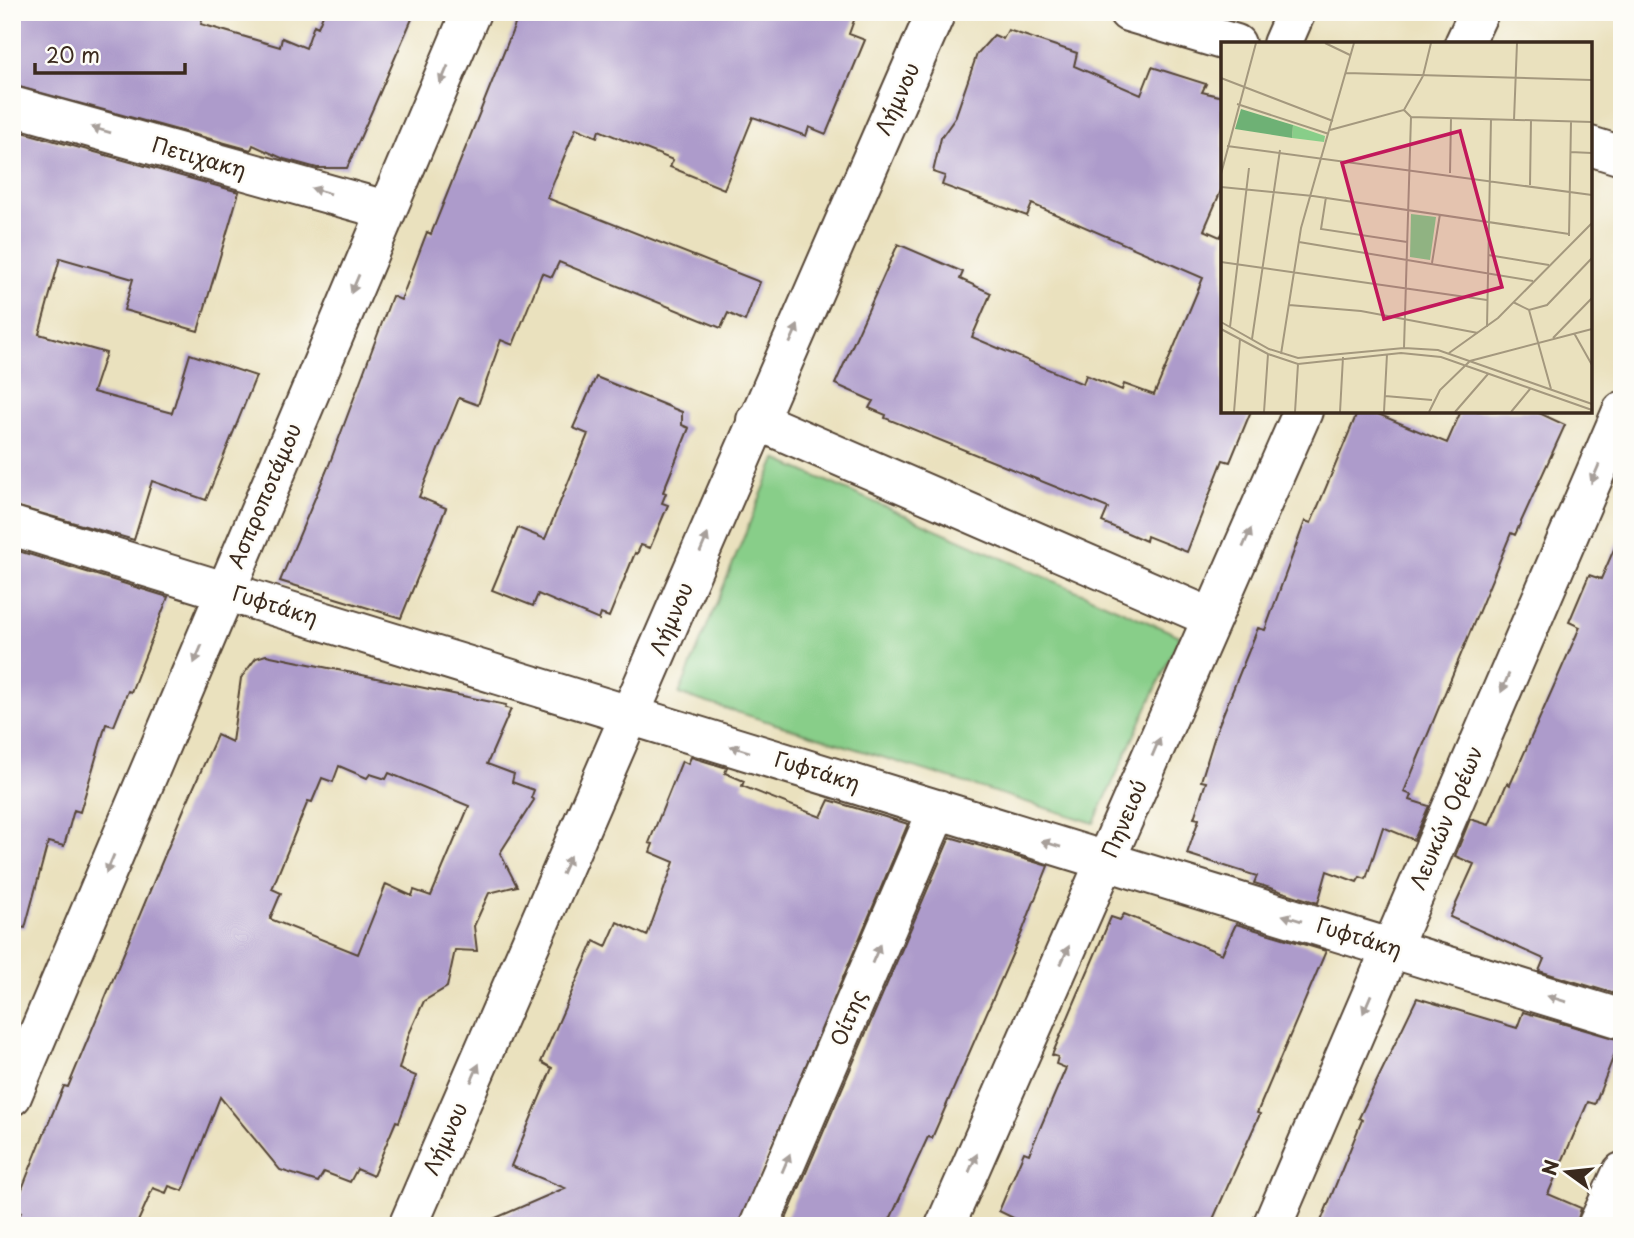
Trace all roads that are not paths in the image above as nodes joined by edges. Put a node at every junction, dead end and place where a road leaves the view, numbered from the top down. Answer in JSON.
{"nodes":[{"id":1,"x":471,"y":12,"type":"edge"},
{"id":2,"x":936,"y":12,"type":"edge"},
{"id":3,"x":1128,"y":12,"type":"edge"},
{"id":4,"x":1296,"y":12,"type":"edge"},
{"id":5,"x":1479,"y":12,"type":"edge"},
{"id":6,"x":1229,"y":42,"type":"edge"},
{"id":7,"x":1283,"y":42,"type":"edge"},
{"id":8,"x":1465,"y":42,"type":"edge"},
{"id":9,"x":12,"y":106,"type":"edge"},
{"id":10,"x":1592,"y":147,"type":"edge"},
{"id":11,"x":1622,"y":156,"type":"edge"},
{"id":12,"x":386,"y":210,"type":"junction"},
{"id":13,"x":1622,"y":411,"type":"edge"},
{"id":14,"x":1302,"y":413,"type":"edge"},
{"id":15,"x":756,"y":420,"type":"junction"},
{"id":16,"x":12,"y":526,"type":"edge"},
{"id":17,"x":224,"y":591,"type":"junction"},
{"id":18,"x":1212,"y":618,"type":"junction"},
{"id":19,"x":631,"y":716,"type":"junction"},
{"id":20,"x":938,"y":809,"type":"junction"},
{"id":21,"x":1107,"y":861,"type":"junction"},
{"id":22,"x":1391,"y":948,"type":"junction"},
{"id":23,"x":1622,"y":1019,"type":"edge"},
{"id":24,"x":12,"y":1096,"type":"edge"},
{"id":25,"x":1622,"y":1172,"type":"edge"},
{"id":26,"x":408,"y":1226,"type":"edge"},
{"id":27,"x":760,"y":1226,"type":"edge"},
{"id":28,"x":945,"y":1226,"type":"edge"},
{"id":29,"x":1272,"y":1226,"type":"edge"},
{"id":30,"x":1597,"y":1226,"type":"edge"}],
"edges":[{"from":1,"to":12,"type":"street","name":"Ασπροποτάμου","one_way":true},
{"from":15,"to":2,"type":"street","name":"Λήμνου","one_way":true},
{"from":3,"to":6,"type":"street"},
{"from":4,"to":7,"type":"street"},
{"from":5,"to":8,"type":"street"},
{"from":12,"to":9,"type":"street","name":"Πετιχακη","one_way":true},
{"from":10,"to":11,"type":"street"},
{"from":12,"to":17,"type":"street","name":"Ασπροποτάμου","one_way":true},
{"from":13,"to":22,"type":"street","name":"Λευκών Ορέων","one_way":true},
{"from":18,"to":14,"type":"street","name":"Πηνειού","one_way":true},
{"from":15,"to":18,"type":"street"},
{"from":19,"to":15,"type":"street","name":"Λήμνου","one_way":true},
{"from":16,"to":17,"type":"street","name":"Γυφτάκη"},
{"from":17,"to":19,"type":"street","name":"Γυφτάκη"},
{"from":17,"to":24,"type":"street","name":"Ασπροποτάμου","one_way":true},
{"from":21,"to":18,"type":"street","name":"Πηνειού","one_way":true},
{"from":20,"to":19,"type":"street","name":"Γυφτάκη","one_way":true},
{"from":26,"to":19,"type":"street","name":"Λήμνου","one_way":true},
{"from":21,"to":20,"type":"street","name":"Γυφτάκη","one_way":true},
{"from":27,"to":20,"type":"street","name":"Οίτης","one_way":true},
{"from":22,"to":21,"type":"street","name":"Γυφτάκη","one_way":true},
{"from":28,"to":21,"type":"street","name":"Πηνειού","one_way":true},
{"from":23,"to":22,"type":"street","name":"Γυφτάκη","one_way":true},
{"from":22,"to":29,"type":"street","name":"Λευκών Ορέων","one_way":true},
{"from":25,"to":30,"type":"street"}]}
